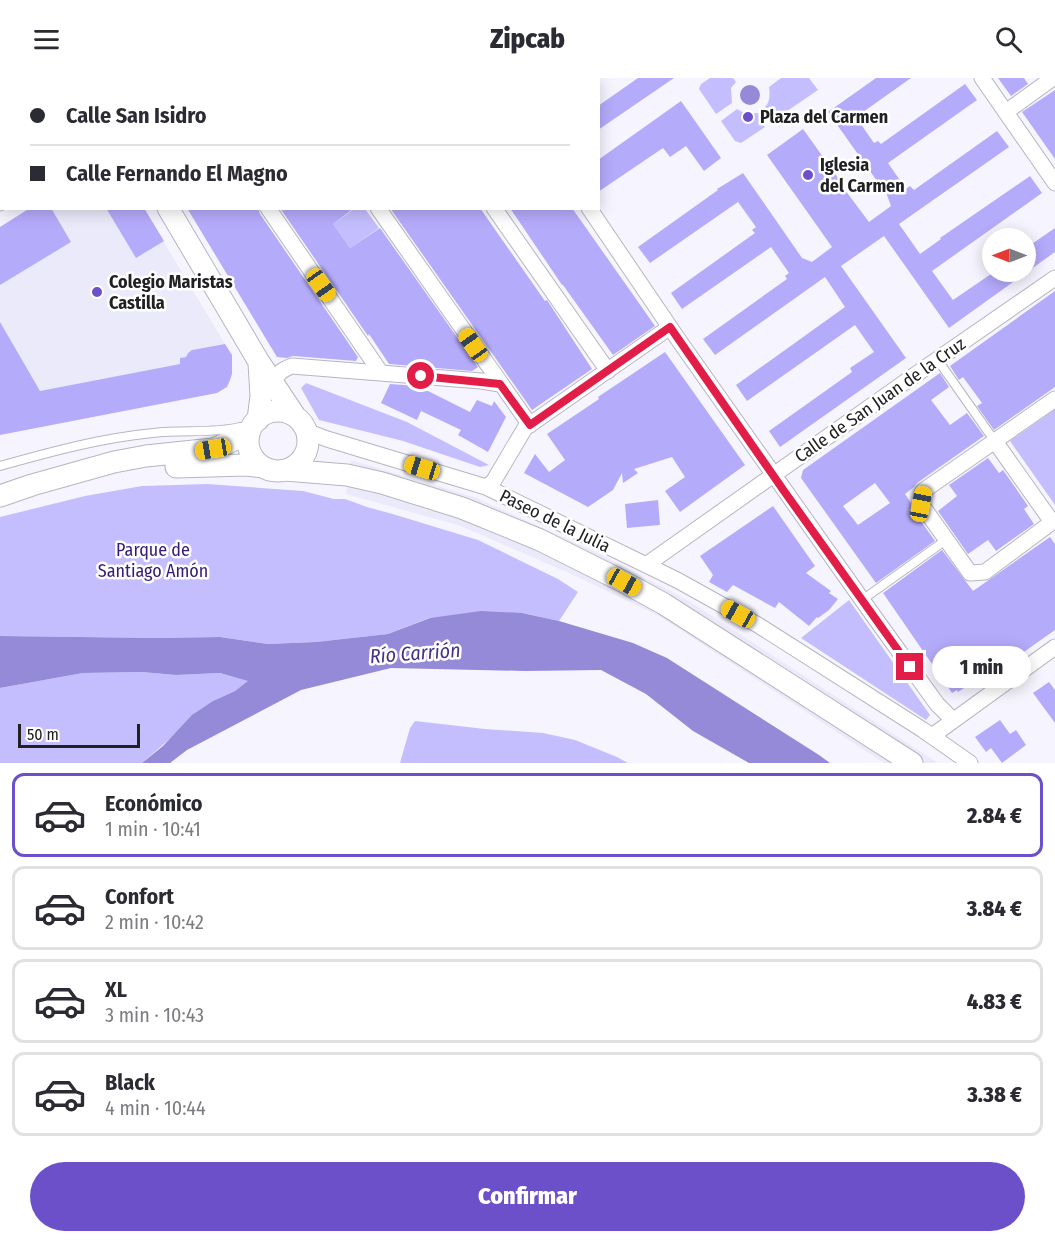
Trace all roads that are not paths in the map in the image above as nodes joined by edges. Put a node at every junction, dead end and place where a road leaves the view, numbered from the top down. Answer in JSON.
{"nodes":[{"id":1,"x":982,"y":78,"type":"edge"},
{"id":2,"x":1053,"y":78,"type":"edge"},
{"id":3,"x":1006,"y":112,"type":"junction"},
{"id":4,"x":1055,"y":183,"type":"edge"},
{"id":5,"x":169,"y":210,"type":"edge"},
{"id":6,"x":269,"y":210,"type":"edge"},
{"id":7,"x":379,"y":210,"type":"edge"},
{"id":8,"x":495,"y":210,"type":"edge"},
{"id":9,"x":590,"y":210,"type":"edge"},
{"id":10,"x":1055,"y":278,"type":"edge"},
{"id":11,"x":670,"y":327,"type":"junction"},
{"id":12,"x":938,"y":359,"type":"junction"},
{"id":13,"x":259,"y":362,"type":"junction"},
{"id":14,"x":609,"y":370,"type":"junction"},
{"id":15,"x":381,"y":373,"type":"junction"},
{"id":16,"x":273,"y":384,"type":"junction"},
{"id":17,"x":500,"y":384,"type":"junction"},
{"id":18,"x":1055,"y":399,"type":"edge"},
{"id":19,"x":254,"y":425,"type":"junction"},
{"id":20,"x":530,"y":425,"type":"junction"},
{"id":21,"x":303,"y":431,"type":"junction"},
{"id":22,"x":994,"y":440,"type":"junction"},
{"id":23,"x":0,"y":466,"type":"edge"},
{"id":24,"x":264,"y":467,"type":"junction"},
{"id":25,"x":285,"y":470,"type":"junction"},
{"id":26,"x":347,"y":475,"type":"junction"},
{"id":27,"x":774,"y":475,"type":"junction"},
{"id":28,"x":42,"y":483,"type":"junction"},
{"id":29,"x":486,"y":487,"type":"junction"},
{"id":30,"x":0,"y":496,"type":"edge"},
{"id":31,"x":1054,"y":523,"type":"edge"},
{"id":32,"x":946,"y":540,"type":"junction"},
{"id":33,"x":646,"y":565,"type":"junction"},
{"id":34,"x":862,"y":600,"type":"junction"},
{"id":35,"x":1055,"y":646,"type":"edge"},
{"id":36,"x":954,"y":720,"type":"junction"},
{"id":37,"x":932,"y":736,"type":"junction"},
{"id":38,"x":912,"y":763,"type":"edge"},
{"id":39,"x":970,"y":763,"type":"edge"}],
"edges":[{"from":1,"to":3,"type":"street"},
{"from":2,"to":3,"type":"street"},
{"from":3,"to":4,"type":"street"},
{"from":5,"to":13,"type":"street","name":"Paseo de la Julia"},
{"from":6,"to":15,"type":"street"},
{"from":7,"to":17,"type":"street"},
{"from":8,"to":14,"type":"street"},
{"from":9,"to":11,"type":"street"},
{"from":10,"to":12,"type":"street","name":"Calle de San Juan de la Cruz"},
{"from":11,"to":14,"type":"street"},
{"from":11,"to":27,"type":"street"},
{"from":12,"to":22,"type":"lane"},
{"from":12,"to":27,"type":"street","name":"Calle de San Juan de la Cruz"},
{"from":13,"to":16,"type":"street","name":"Paseo de la Julia"},
{"from":13,"to":19,"type":"street","name":"Paseo de la Julia"},
{"from":14,"to":20,"type":"street"},
{"from":15,"to":16,"type":"street"},
{"from":15,"to":17,"type":"street"},
{"from":16,"to":21,"type":"street","name":"Paseo de la Julia"},
{"from":17,"to":20,"type":"street"},
{"from":18,"to":22,"type":"street"},
{"from":19,"to":21,"type":"street"},
{"from":19,"to":23,"type":"lane"},
{"from":19,"to":24,"type":"street"},
{"from":19,"to":28,"type":"street"},
{"from":20,"to":29,"type":"street"},
{"from":21,"to":25,"type":"street"},
{"from":21,"to":26,"type":"street","name":"Paseo de la Julia"},
{"from":21,"to":29,"type":"street","name":"Paseo de la Julia"},
{"from":22,"to":31,"type":"street"},
{"from":22,"to":32,"type":"street"},
{"from":24,"to":25,"type":"street"},
{"from":24,"to":28,"type":"street"},
{"from":25,"to":26,"type":"street","name":"Paseo de la Julia"},
{"from":26,"to":38,"type":"street","name":"Paseo de la Julia"},
{"from":27,"to":33,"type":"street","name":"Calle de San Juan de la Cruz"},
{"from":27,"to":34,"type":"street"},
{"from":28,"to":30,"type":"street"},
{"from":29,"to":33,"type":"street","name":"Paseo de la Julia"},
{"from":31,"to":32,"type":"street"},
{"from":32,"to":34,"type":"lane"},
{"from":33,"to":37,"type":"street","name":"Paseo de la Julia"},
{"from":34,"to":36,"type":"street"},
{"from":35,"to":36,"type":"street"},
{"from":36,"to":37,"type":"street"},
{"from":37,"to":39,"type":"street","name":"Paseo de la Julia"}]}
